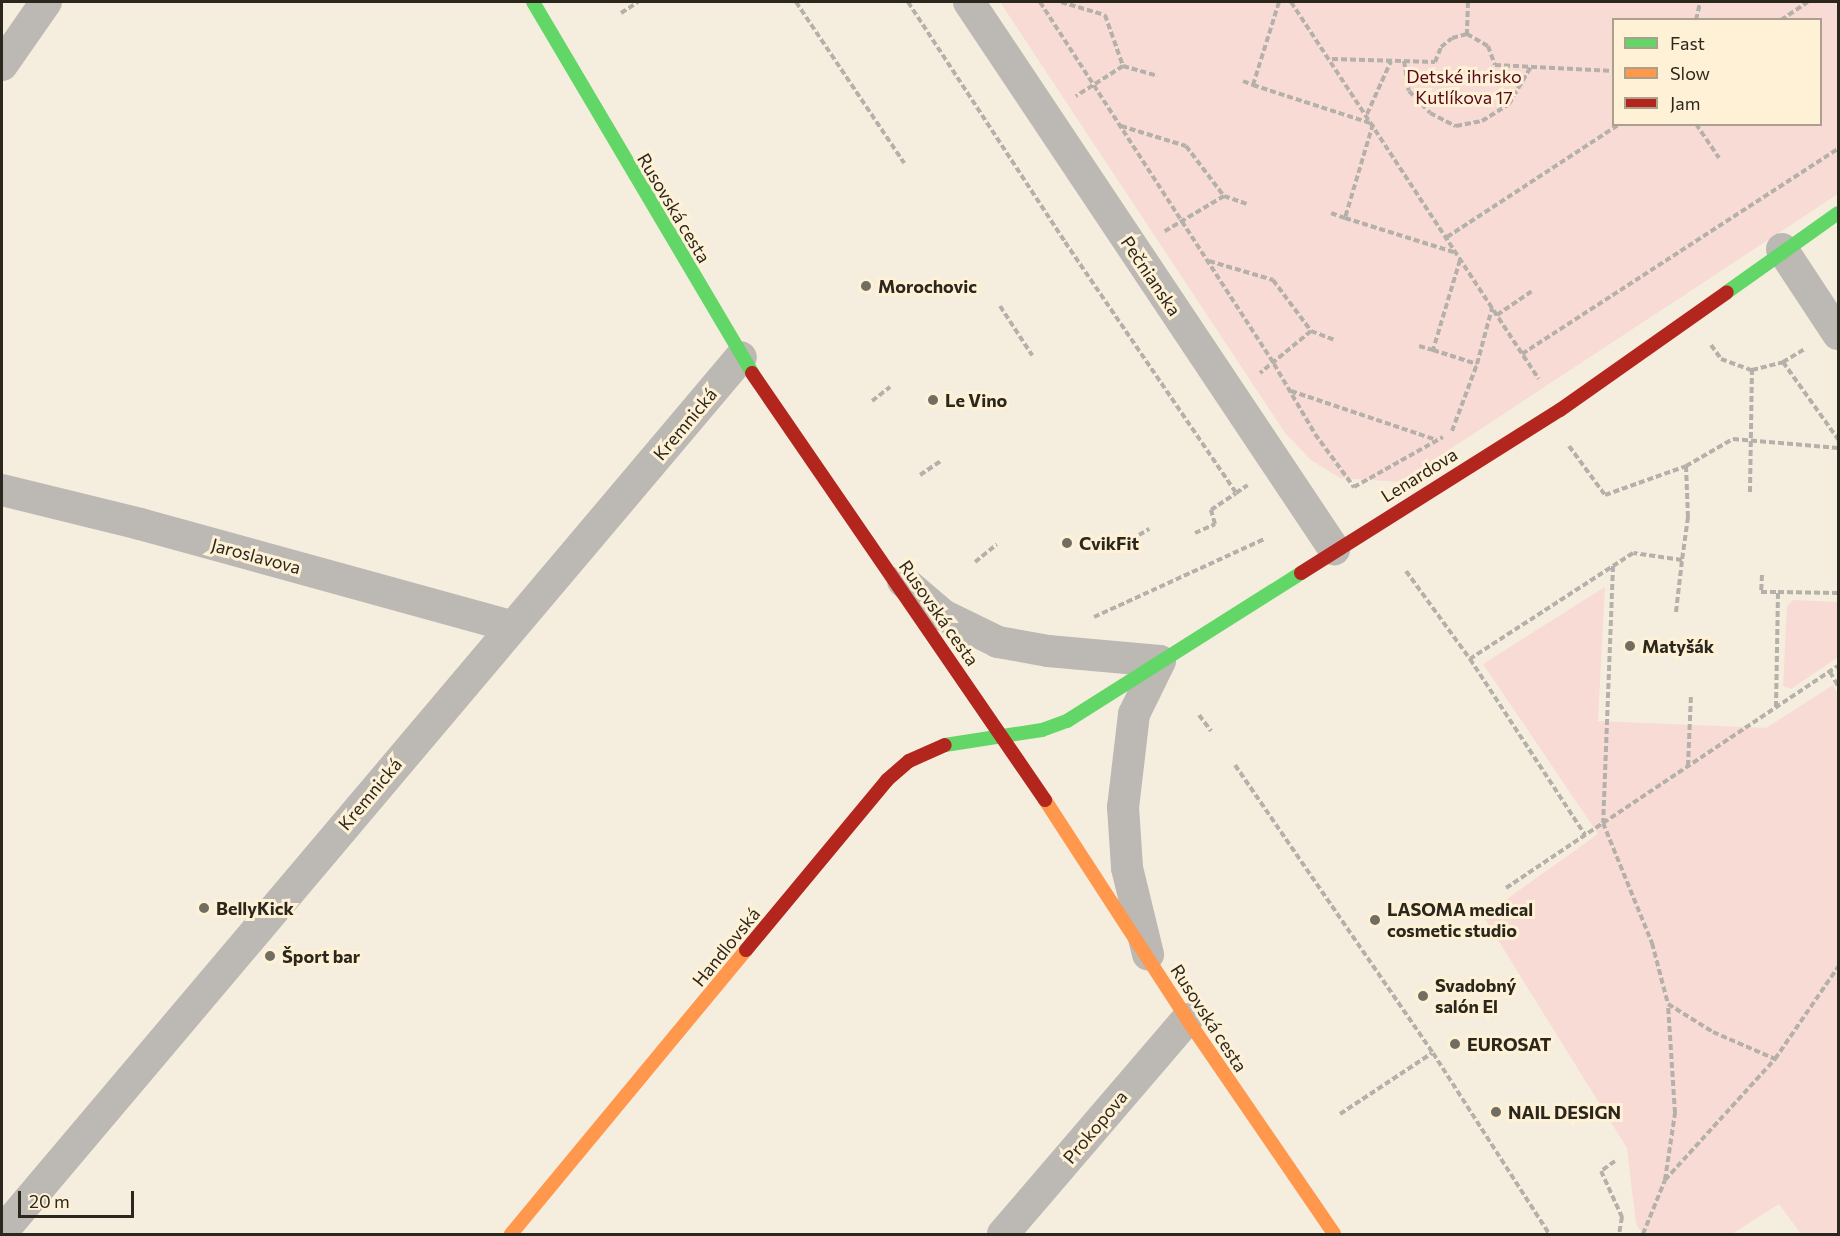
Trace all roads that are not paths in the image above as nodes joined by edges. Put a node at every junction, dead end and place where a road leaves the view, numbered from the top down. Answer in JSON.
{"nodes":[{"id":1,"x":46,"y":2,"type":"edge"},
{"id":2,"x":67,"y":2,"type":"edge"},
{"id":3,"x":533,"y":2,"type":"edge"},
{"id":4,"x":969,"y":2,"type":"edge"},
{"id":5,"x":28,"y":29,"type":"junction"},
{"id":6,"x":2,"y":65,"type":"edge"},
{"id":7,"x":1839,"y":213,"type":"edge"},
{"id":8,"x":1782,"y":249,"type":"junction"},
{"id":9,"x":1838,"y":332,"type":"edge"},
{"id":10,"x":741,"y":357,"type":"junction"},
{"id":11,"x":2,"y":490,"type":"edge"},
{"id":12,"x":1334,"y":549,"type":"junction"},
{"id":13,"x":881,"y":563,"type":"junction"},
{"id":14,"x":510,"y":626,"type":"junction"},
{"id":15,"x":1160,"y":661,"type":"junction"},
{"id":16,"x":1003,"y":735,"type":"junction"},
{"id":17,"x":1149,"y":958,"type":"junction"},
{"id":18,"x":1187,"y":1019,"type":"junction"},
{"id":19,"x":2,"y":1232,"type":"edge"},
{"id":20,"x":511,"y":1234,"type":"edge"},
{"id":21,"x":1004,"y":1234,"type":"edge"},
{"id":22,"x":1334,"y":1234,"type":"edge"}],
"edges":[{"from":1,"to":5,"type":"street"},
{"from":2,"to":5,"type":"street"},
{"from":3,"to":10,"type":"street","name":"Rusovská cesta"},
{"from":4,"to":12,"type":"street","name":"Pečnianska"},
{"from":5,"to":6,"type":"street"},
{"from":7,"to":8,"type":"street","name":"Lenardova"},
{"from":8,"to":9,"type":"street"},
{"from":8,"to":12,"type":"street","name":"Lenardova"},
{"from":10,"to":13,"type":"street","name":"Rusovská cesta"},
{"from":10,"to":14,"type":"street","name":"Kremnická"},
{"from":11,"to":14,"type":"street","name":"Jaroslavova"},
{"from":12,"to":15,"type":"street","name":"Lenardova"},
{"from":13,"to":15,"type":"street"},
{"from":13,"to":16,"type":"street","name":"Rusovská cesta"},
{"from":14,"to":19,"type":"street","name":"Kremnická"},
{"from":15,"to":16,"type":"street","name":"Lenardova"},
{"from":15,"to":17,"type":"street"},
{"from":16,"to":17,"type":"street","name":"Rusovská cesta"},
{"from":16,"to":20,"type":"street","name":"Handlovská"},
{"from":17,"to":18,"type":"street","name":"Rusovská cesta"},
{"from":18,"to":21,"type":"street","name":"Prokopova"},
{"from":18,"to":22,"type":"street","name":"Rusovská cesta"}]}
